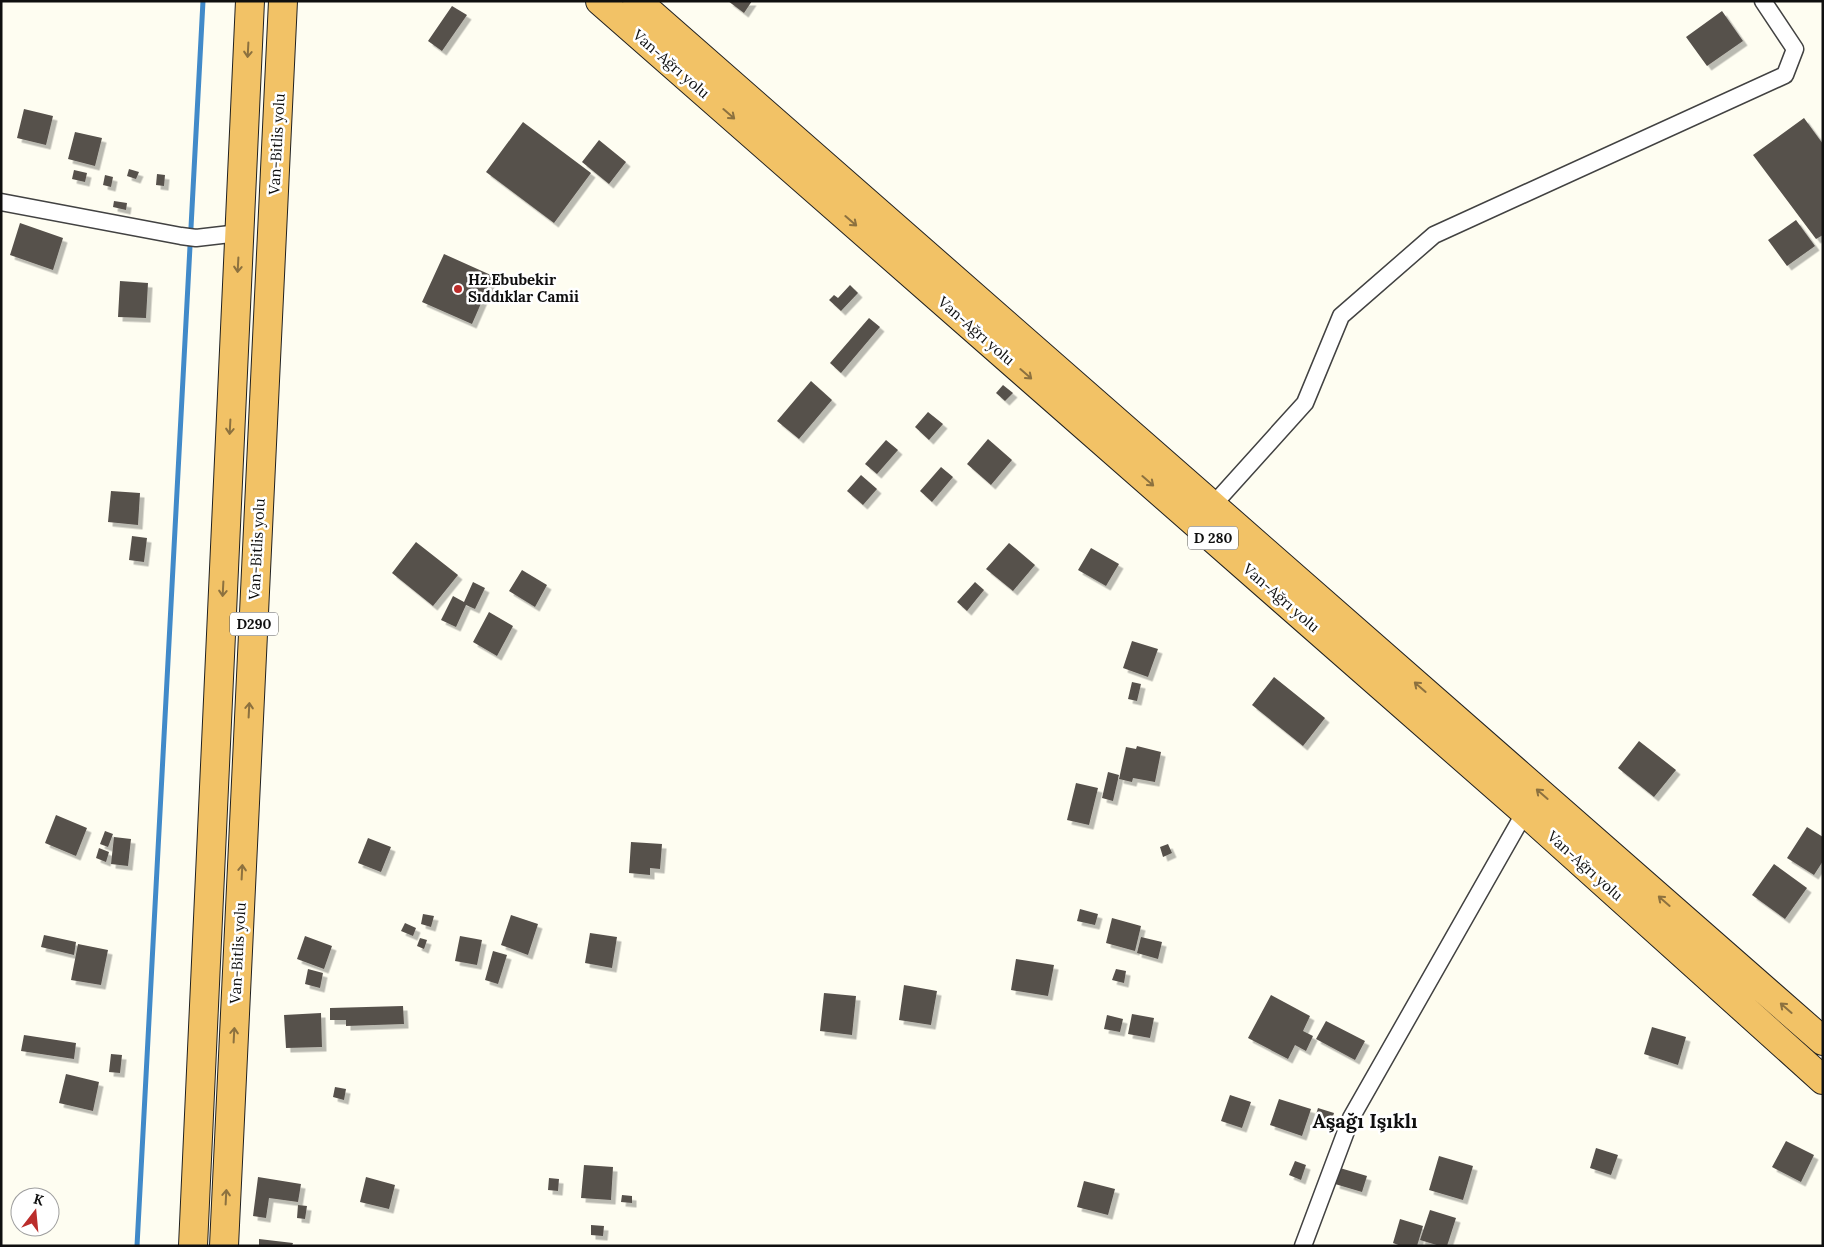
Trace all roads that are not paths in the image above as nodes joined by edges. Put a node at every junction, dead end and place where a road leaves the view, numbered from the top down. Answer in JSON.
{"nodes":[{"id":1,"x":250,"y":1,"type":"edge"},
{"id":2,"x":284,"y":1,"type":"edge"},
{"id":3,"x":600,"y":1,"type":"edge"},
{"id":4,"x":637,"y":1,"type":"edge"},
{"id":5,"x":1763,"y":1,"type":"edge"},
{"id":6,"x":1,"y":202,"type":"edge"},
{"id":7,"x":239,"y":233,"type":"junction"},
{"id":8,"x":1213,"y":505,"type":"junction"},
{"id":9,"x":1525,"y":812,"type":"junction"},
{"id":10,"x":1823,"y":1041,"type":"edge"},
{"id":11,"x":1823,"y":1080,"type":"edge"},
{"id":12,"x":194,"y":1246,"type":"edge"},
{"id":13,"x":224,"y":1246,"type":"edge"},
{"id":14,"x":1303,"y":1246,"type":"edge"}],
"edges":[{"from":1,"to":7,"type":"highway","name":"Van-Bitlis yolu","number":"D290","one_way":true},
{"from":13,"to":2,"type":"highway","name":"Van-Bitlis yolu","number":"D290","one_way":true},
{"from":3,"to":9,"type":"highway","name":"Van-Ağrı yolu","number":"D 280","one_way":true},
{"from":4,"to":8,"type":"highway","name":"Van-Ağrı yolu","number":"D 280"},
{"from":5,"to":8,"type":"street"},
{"from":6,"to":7,"type":"street"},
{"from":7,"to":12,"type":"highway","name":"Van-Bitlis yolu","number":"D290","one_way":true},
{"from":10,"to":8,"type":"highway","name":"Van-Ağrı yolu","number":"D 280","one_way":true},
{"from":9,"to":11,"type":"highway","name":"Van-Ağrı yolu","number":"D 280"},
{"from":9,"to":14,"type":"street"}]}
